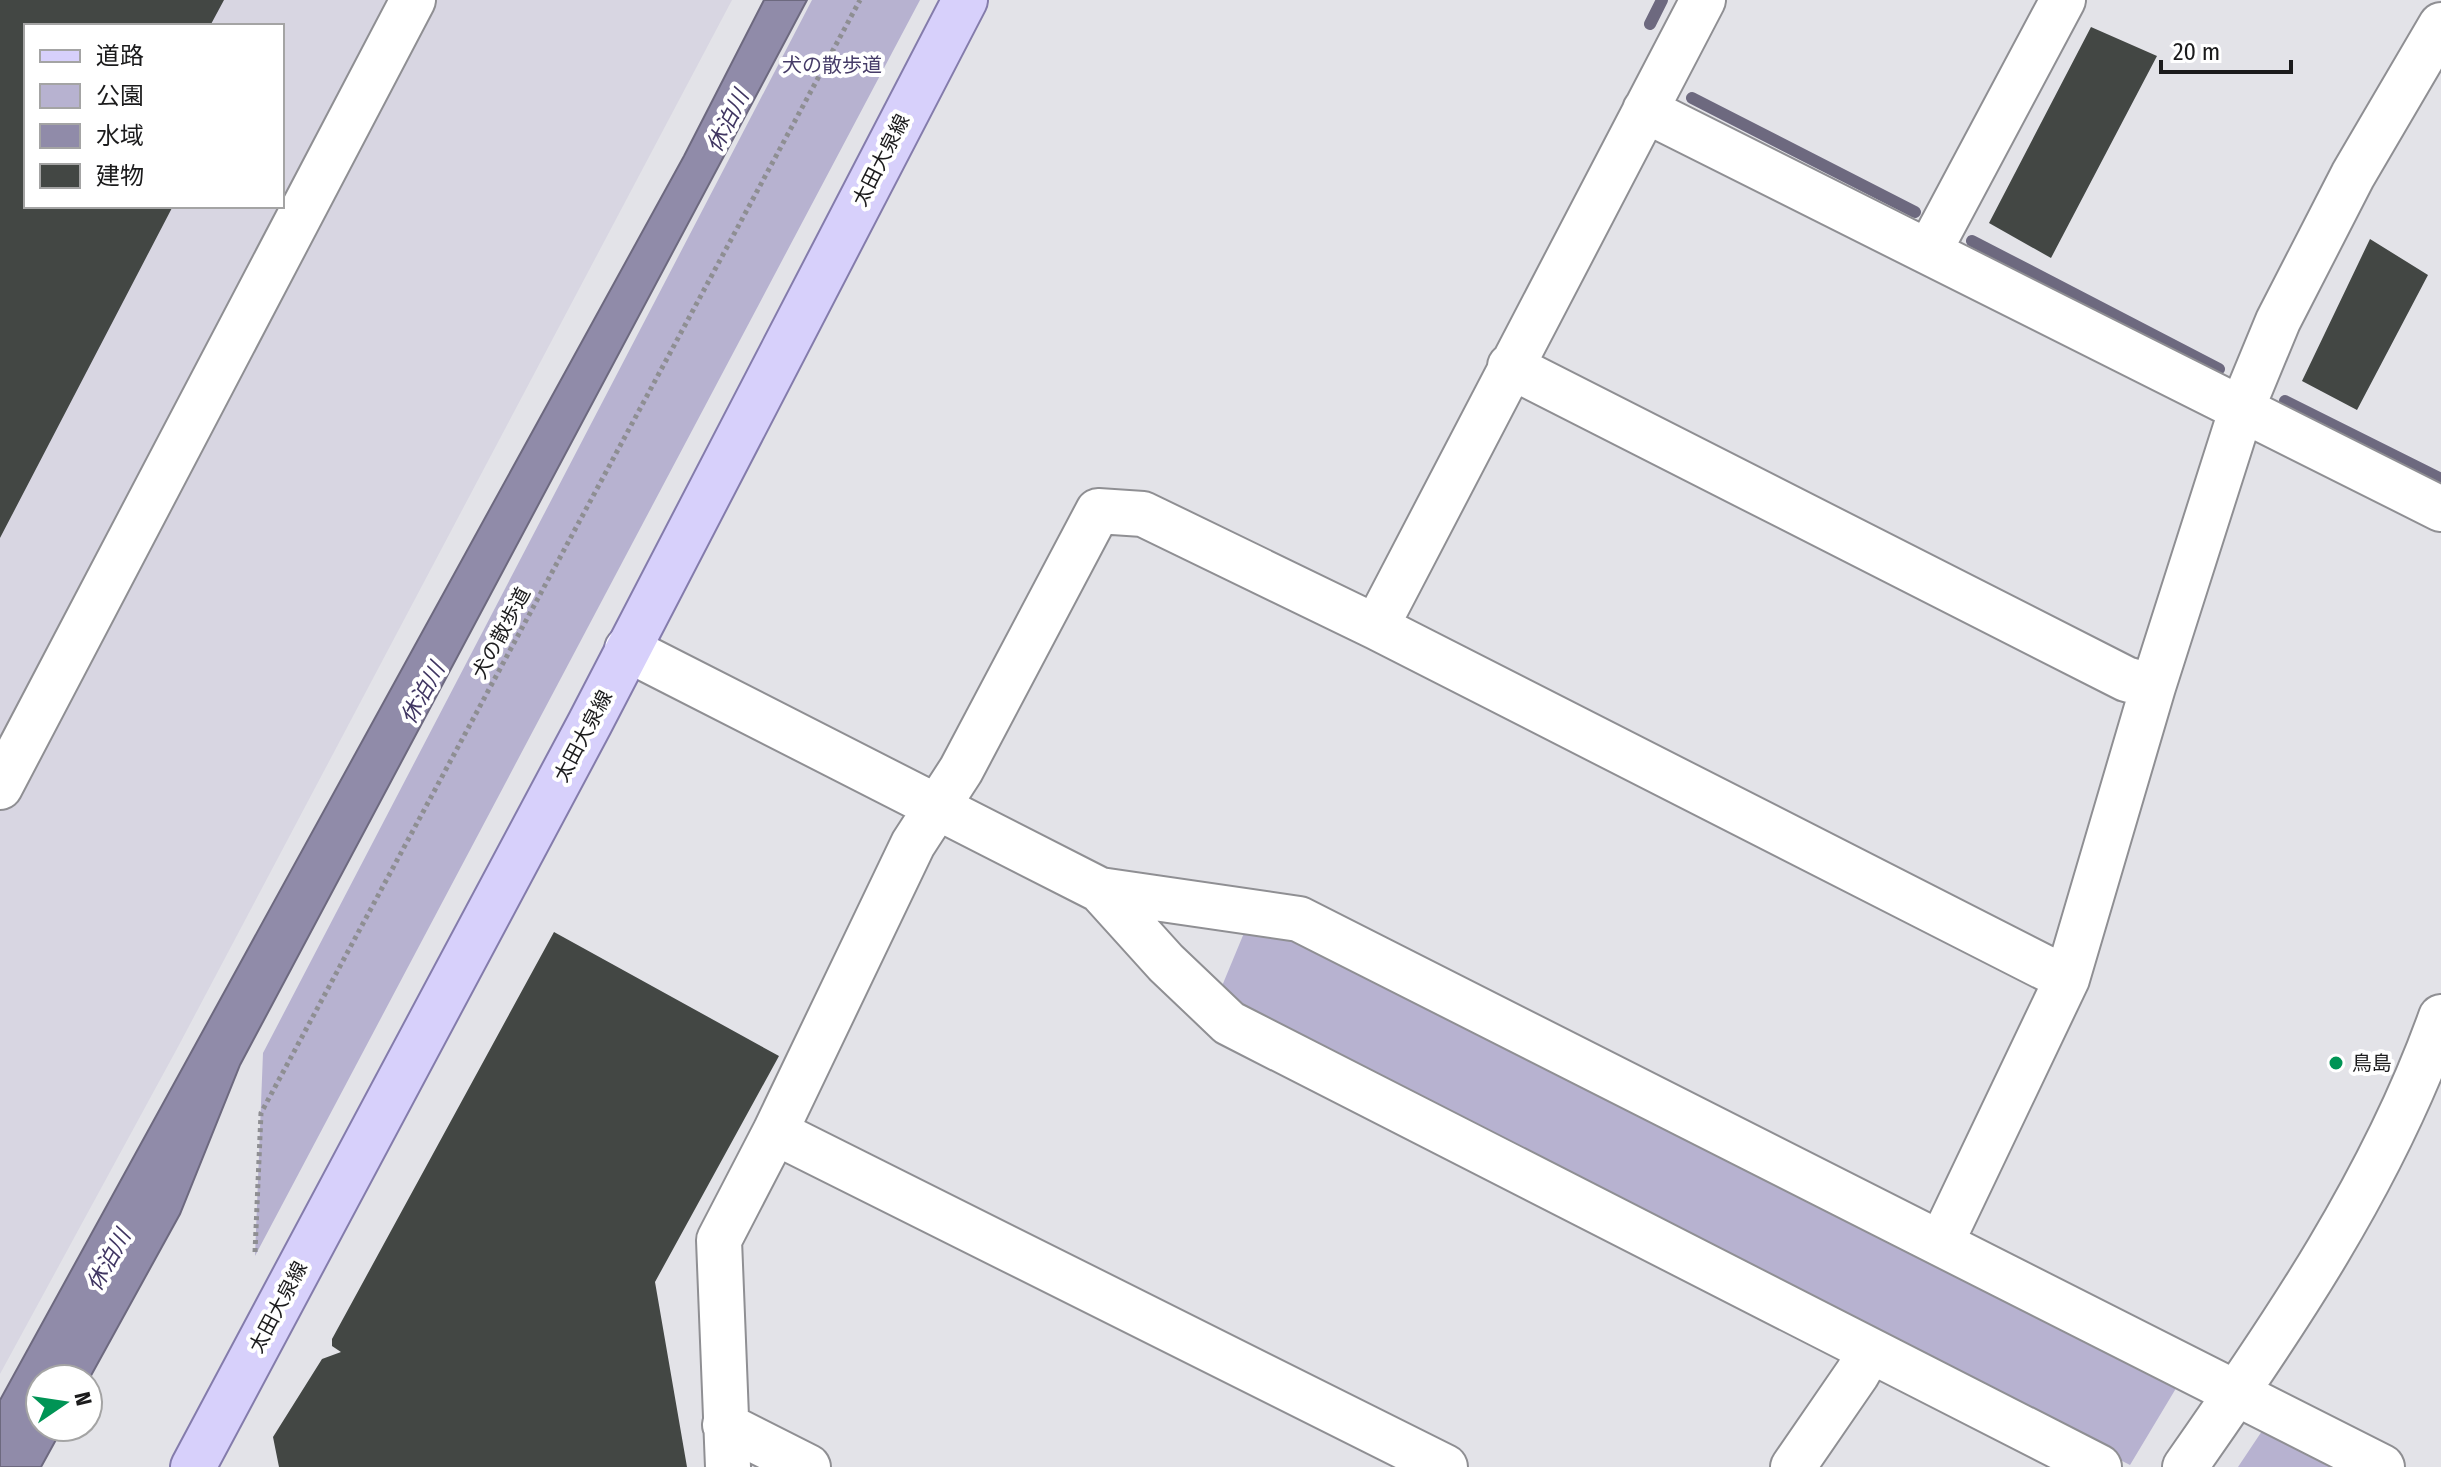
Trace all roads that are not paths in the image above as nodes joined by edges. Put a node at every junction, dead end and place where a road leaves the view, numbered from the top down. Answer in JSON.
{"nodes":[{"id":1,"x":965,"y":0,"type":"edge"},
{"id":2,"x":1703,"y":0,"type":"edge"},
{"id":3,"x":2063,"y":0,"type":"edge"},
{"id":4,"x":396,"y":6,"type":"edge"},
{"id":5,"x":2441,"y":25,"type":"edge"},
{"id":6,"x":1645,"y":110,"type":"junction"},
{"id":7,"x":1929,"y":251,"type":"junction"},
{"id":8,"x":1510,"y":366,"type":"junction"},
{"id":9,"x":2242,"y":408,"type":"junction"},
{"id":10,"x":2441,"y":509,"type":"edge"},
{"id":11,"x":1376,"y":627,"type":"junction"},
{"id":12,"x":627,"y":649,"type":"junction"},
{"id":13,"x":2153,"y":687,"type":"junction"},
{"id":14,"x":0,"y":787,"type":"edge"},
{"id":15,"x":936,"y":806,"type":"junction"},
{"id":16,"x":1100,"y":890,"type":"junction"},
{"id":17,"x":2067,"y":979,"type":"junction"},
{"id":18,"x":2441,"y":1017,"type":"edge"},
{"id":19,"x":775,"y":1132,"type":"junction"},
{"id":20,"x":1941,"y":1243,"type":"junction"},
{"id":21,"x":1870,"y":1351,"type":"junction"},
{"id":22,"x":2237,"y":1393,"type":"junction"},
{"id":23,"x":727,"y":1446,"type":"edge"},
{"id":24,"x":193,"y":1467,"type":"edge"},
{"id":25,"x":808,"y":1467,"type":"edge"},
{"id":26,"x":1445,"y":1467,"type":"edge"},
{"id":27,"x":1793,"y":1467,"type":"edge"},
{"id":28,"x":2099,"y":1467,"type":"edge"},
{"id":29,"x":2185,"y":1467,"type":"edge"},
{"id":30,"x":2382,"y":1467,"type":"edge"}],
"edges":[{"from":1,"to":12,"type":"main road","name":"太田大泉線"},
{"from":2,"to":6,"type":"street"},
{"from":3,"to":7,"type":"street"},
{"from":4,"to":14,"type":"street"},
{"from":5,"to":9,"type":"street"},
{"from":6,"to":7,"type":"street"},
{"from":6,"to":8,"type":"street"},
{"from":7,"to":9,"type":"street"},
{"from":8,"to":11,"type":"street"},
{"from":8,"to":13,"type":"street"},
{"from":9,"to":10,"type":"street"},
{"from":9,"to":13,"type":"street"},
{"from":11,"to":15,"type":"street"},
{"from":11,"to":17,"type":"street"},
{"from":12,"to":15,"type":"street"},
{"from":12,"to":24,"type":"main road","name":"太田大泉線"},
{"from":13,"to":17,"type":"street"},
{"from":15,"to":16,"type":"street"},
{"from":15,"to":19,"type":"street"},
{"from":16,"to":20,"type":"street"},
{"from":16,"to":21,"type":"street"},
{"from":17,"to":20,"type":"street"},
{"from":18,"to":22,"type":"street"},
{"from":19,"to":23,"type":"street"},
{"from":19,"to":26,"type":"street"},
{"from":20,"to":22,"type":"street"},
{"from":21,"to":27,"type":"street"},
{"from":21,"to":28,"type":"street"},
{"from":22,"to":29,"type":"street"},
{"from":22,"to":30,"type":"street"},
{"from":23,"to":25,"type":"street"}]}
